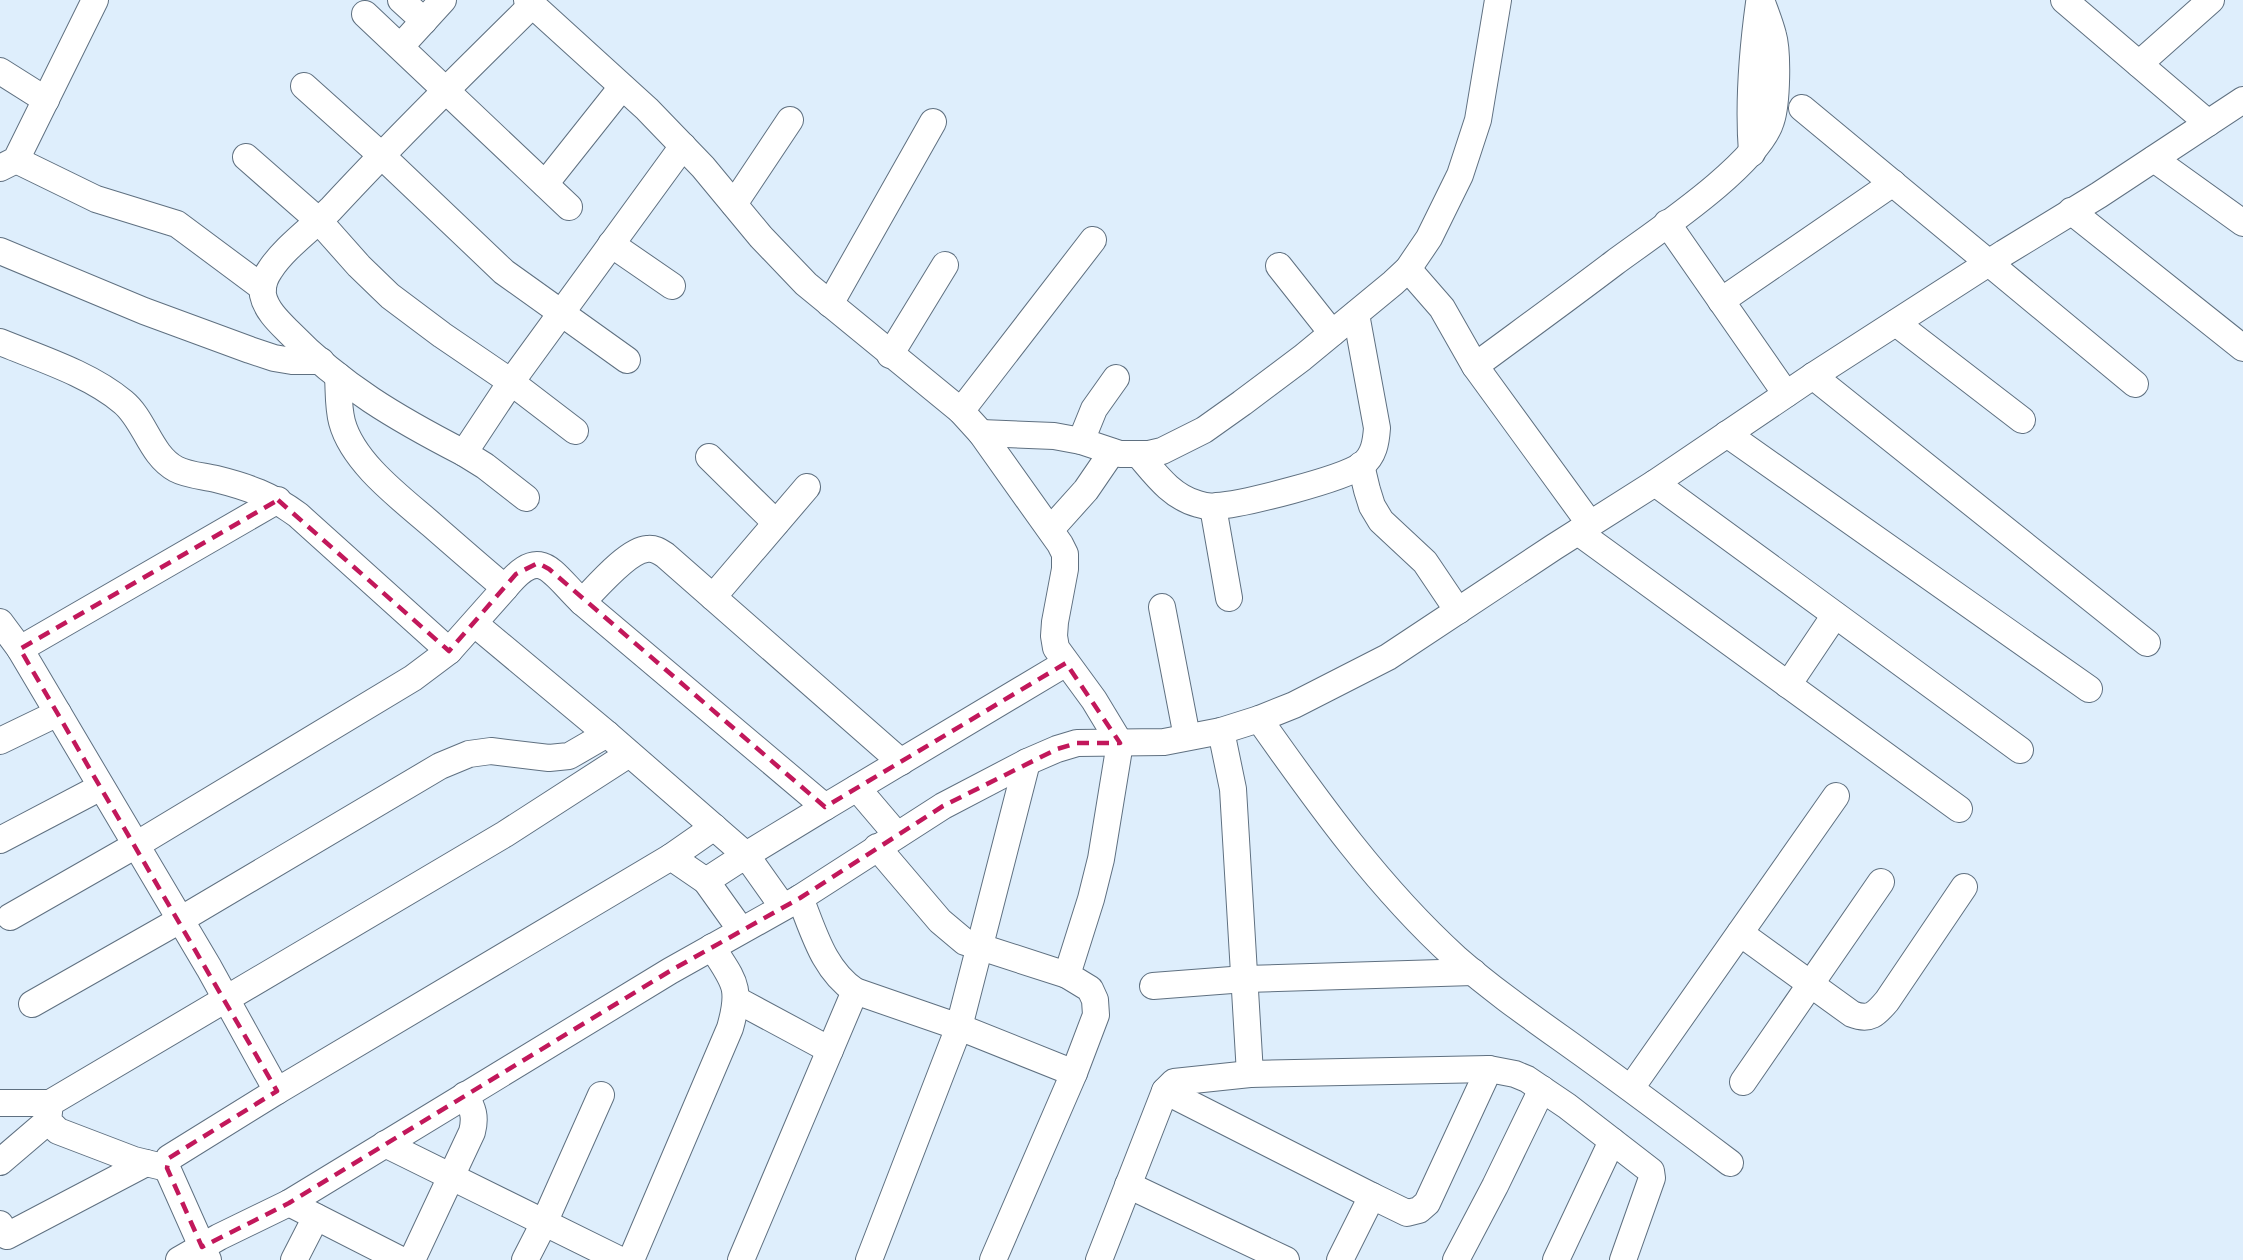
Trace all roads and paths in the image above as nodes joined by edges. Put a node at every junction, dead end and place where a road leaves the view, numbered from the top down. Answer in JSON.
{"nodes":[{"id":1,"x":95,"y":0,"type":"edge"},
{"id":2,"x":401,"y":0,"type":"edge"},
{"id":3,"x":443,"y":0,"type":"edge"},
{"id":4,"x":1498,"y":0,"type":"edge"},
{"id":5,"x":1761,"y":0,"type":"edge"},
{"id":6,"x":2064,"y":0,"type":"edge"},
{"id":7,"x":2211,"y":0,"type":"edge"},
{"id":8,"x":529,"y":2,"type":"edge"},
{"id":9,"x":365,"y":14,"type":"dead end"},
{"id":10,"x":424,"y":21,"type":"junction"},
{"id":11,"x":401,"y":46,"type":"junction"},
{"id":12,"x":2139,"y":64,"type":"junction"},
{"id":13,"x":0,"y":70,"type":"edge"},
{"id":14,"x":304,"y":86,"type":"dead end"},
{"id":15,"x":622,"y":87,"type":"junction"},
{"id":16,"x":446,"y":91,"type":"junction"},
{"id":17,"x":46,"y":100,"type":"junction"},
{"id":18,"x":2243,"y":100,"type":"edge"},
{"id":19,"x":1803,"y":108,"type":"dead end"},
{"id":20,"x":790,"y":120,"type":"dead end"},
{"id":21,"x":933,"y":122,"type":"dead end"},
{"id":22,"x":2208,"y":123,"type":"junction"},
{"id":23,"x":683,"y":146,"type":"junction"},
{"id":24,"x":381,"y":155,"type":"junction"},
{"id":25,"x":246,"y":157,"type":"dead end"},
{"id":26,"x":2154,"y":159,"type":"junction"},
{"id":27,"x":8,"y":164,"type":"edge"},
{"id":28,"x":1893,"y":183,"type":"junction"},
{"id":29,"x":545,"y":184,"type":"junction"},
{"id":30,"x":734,"y":204,"type":"junction"},
{"id":31,"x":569,"y":207,"type":"dead end"},
{"id":32,"x":2072,"y":211,"type":"junction"},
{"id":33,"x":319,"y":221,"type":"junction"},
{"id":34,"x":2243,"y":223,"type":"edge"},
{"id":35,"x":1667,"y":224,"type":"junction"},
{"id":36,"x":1093,"y":240,"type":"dead end"},
{"id":37,"x":611,"y":244,"type":"junction"},
{"id":38,"x":0,"y":251,"type":"edge"},
{"id":39,"x":1988,"y":263,"type":"junction"},
{"id":40,"x":945,"y":265,"type":"dead end"},
{"id":41,"x":1280,"y":266,"type":"dead end"},
{"id":42,"x":1408,"y":269,"type":"junction"},
{"id":43,"x":672,"y":286,"type":"dead end"},
{"id":44,"x":263,"y":288,"type":"junction"},
{"id":45,"x":1721,"y":301,"type":"junction"},
{"id":46,"x":830,"y":304,"type":"junction"},
{"id":47,"x":561,"y":314,"type":"junction"},
{"id":48,"x":1356,"y":314,"type":"junction"},
{"id":49,"x":1896,"y":323,"type":"junction"},
{"id":50,"x":1332,"y":333,"type":"junction"},
{"id":51,"x":0,"y":342,"type":"edge"},
{"id":52,"x":2243,"y":348,"type":"edge"},
{"id":53,"x":890,"y":355,"type":"junction"},
{"id":54,"x":627,"y":360,"type":"dead end"},
{"id":55,"x":1475,"y":366,"type":"junction"},
{"id":56,"x":329,"y":369,"type":"junction"},
{"id":57,"x":1813,"y":376,"type":"junction"},
{"id":58,"x":1116,"y":378,"type":"dead end"},
{"id":59,"x":511,"y":382,"type":"junction"},
{"id":60,"x":2135,"y":384,"type":"dead end"},
{"id":61,"x":1786,"y":394,"type":"junction"},
{"id":62,"x":961,"y":411,"type":"junction"},
{"id":63,"x":2022,"y":420,"type":"dead end"},
{"id":64,"x":575,"y":431,"type":"dead end"},
{"id":65,"x":981,"y":433,"type":"junction"},
{"id":66,"x":1727,"y":434,"type":"junction"},
{"id":67,"x":1081,"y":441,"type":"junction"},
{"id":68,"x":1112,"y":452,"type":"junction"},
{"id":69,"x":464,"y":453,"type":"junction"},
{"id":70,"x":1139,"y":455,"type":"junction"},
{"id":71,"x":710,"y":457,"type":"dead end"},
{"id":72,"x":1361,"y":465,"type":"junction"},
{"id":73,"x":1655,"y":483,"type":"junction"},
{"id":74,"x":807,"y":487,"type":"dead end"},
{"id":75,"x":526,"y":498,"type":"dead end"},
{"id":76,"x":278,"y":500,"type":"junction"},
{"id":77,"x":1213,"y":507,"type":"junction"},
{"id":78,"x":776,"y":523,"type":"junction"},
{"id":79,"x":1584,"y":528,"type":"junction"},
{"id":80,"x":1051,"y":529,"type":"junction"},
{"id":81,"x":505,"y":588,"type":"junction"},
{"id":82,"x":713,"y":597,"type":"junction"},
{"id":83,"x":1229,"y":598,"type":"dead end"},
{"id":84,"x":582,"y":602,"type":"junction"},
{"id":85,"x":1162,"y":607,"type":"dead end"},
{"id":86,"x":1458,"y":611,"type":"junction"},
{"id":87,"x":1835,"y":615,"type":"junction"},
{"id":88,"x":0,"y":622,"type":"edge"},
{"id":89,"x":474,"y":624,"type":"junction"},
{"id":90,"x":2147,"y":643,"type":"dead end"},
{"id":91,"x":20,"y":648,"type":"junction"},
{"id":92,"x":450,"y":651,"type":"junction"},
{"id":93,"x":1066,"y":663,"type":"junction"},
{"id":94,"x":1788,"y":685,"type":"junction"},
{"id":95,"x":2089,"y":689,"type":"dead end"},
{"id":96,"x":58,"y":713,"type":"junction"},
{"id":97,"x":1259,"y":719,"type":"junction"},
{"id":98,"x":1221,"y":730,"type":"junction"},
{"id":99,"x":607,"y":734,"type":"junction"},
{"id":100,"x":1187,"y":737,"type":"junction"},
{"id":101,"x":0,"y":741,"type":"edge"},
{"id":102,"x":1120,"y":743,"type":"junction"},
{"id":103,"x":2020,"y":750,"type":"dead end"},
{"id":104,"x":629,"y":754,"type":"junction"},
{"id":105,"x":901,"y":762,"type":"junction"},
{"id":106,"x":1027,"y":762,"type":"junction"},
{"id":107,"x":101,"y":787,"type":"junction"},
{"id":108,"x":857,"y":788,"type":"junction"},
{"id":109,"x":1836,"y":796,"type":"dead end"},
{"id":110,"x":825,"y":807,"type":"junction"},
{"id":111,"x":1959,"y":809,"type":"dead end"},
{"id":112,"x":714,"y":827,"type":"junction"},
{"id":113,"x":0,"y":840,"type":"edge"},
{"id":114,"x":887,"y":841,"type":"junction"},
{"id":115,"x":136,"y":845,"type":"junction"},
{"id":116,"x":746,"y":855,"type":"junction"},
{"id":117,"x":671,"y":857,"type":"junction"},
{"id":118,"x":705,"y":881,"type":"junction"},
{"id":119,"x":1881,"y":882,"type":"dead end"},
{"id":120,"x":1964,"y":887,"type":"dead end"},
{"id":121,"x":791,"y":902,"type":"junction"},
{"id":122,"x":10,"y":917,"type":"dead end"},
{"id":123,"x":180,"y":920,"type":"junction"},
{"id":124,"x":741,"y":930,"type":"junction"},
{"id":125,"x":1740,"y":933,"type":"junction"},
{"id":126,"x":712,"y":946,"type":"junction"},
{"id":127,"x":980,"y":948,"type":"junction"},
{"id":128,"x":1473,"y":972,"type":"junction"},
{"id":129,"x":1067,"y":975,"type":"junction"},
{"id":130,"x":1245,"y":979,"type":"junction"},
{"id":131,"x":1812,"y":984,"type":"junction"},
{"id":132,"x":1153,"y":986,"type":"dead end"},
{"id":133,"x":855,"y":990,"type":"junction"},
{"id":134,"x":226,"y":1000,"type":"junction"},
{"id":135,"x":737,"y":1000,"type":"junction"},
{"id":136,"x":32,"y":1004,"type":"dead end"},
{"id":137,"x":959,"y":1027,"type":"junction"},
{"id":138,"x":830,"y":1050,"type":"junction"},
{"id":139,"x":1489,"y":1069,"type":"junction"},
{"id":140,"x":1074,"y":1072,"type":"junction"},
{"id":141,"x":1250,"y":1074,"type":"junction"},
{"id":142,"x":1743,"y":1082,"type":"dead end"},
{"id":143,"x":1542,"y":1089,"type":"junction"},
{"id":144,"x":1631,"y":1089,"type":"junction"},
{"id":145,"x":277,"y":1091,"type":"junction"},
{"id":146,"x":1165,"y":1091,"type":"junction"},
{"id":147,"x":465,"y":1095,"type":"junction"},
{"id":148,"x":601,"y":1095,"type":"dead end"},
{"id":149,"x":0,"y":1103,"type":"edge"},
{"id":150,"x":49,"y":1112,"type":"junction"},
{"id":151,"x":1612,"y":1141,"type":"junction"},
{"id":152,"x":385,"y":1144,"type":"junction"},
{"id":153,"x":0,"y":1162,"type":"edge"},
{"id":154,"x":1730,"y":1163,"type":"dead end"},
{"id":155,"x":156,"y":1165,"type":"junction"},
{"id":156,"x":452,"y":1178,"type":"junction"},
{"id":157,"x":1128,"y":1185,"type":"junction"},
{"id":158,"x":1372,"y":1196,"type":"junction"},
{"id":159,"x":289,"y":1203,"type":"junction"},
{"id":160,"x":316,"y":1217,"type":"junction"},
{"id":161,"x":544,"y":1223,"type":"junction"},
{"id":162,"x":2,"y":1233,"type":"edge"},
{"id":163,"x":205,"y":1253,"type":"edge"},
{"id":164,"x":179,"y":1260,"type":"edge"},
{"id":165,"x":294,"y":1260,"type":"edge"},
{"id":166,"x":401,"y":1260,"type":"edge"},
{"id":167,"x":412,"y":1260,"type":"edge"},
{"id":168,"x":525,"y":1260,"type":"edge"},
{"id":169,"x":620,"y":1260,"type":"edge"},
{"id":170,"x":631,"y":1260,"type":"edge"},
{"id":171,"x":741,"y":1260,"type":"edge"},
{"id":172,"x":869,"y":1260,"type":"edge"},
{"id":173,"x":993,"y":1260,"type":"edge"},
{"id":174,"x":1099,"y":1260,"type":"edge"},
{"id":175,"x":1286,"y":1260,"type":"edge"},
{"id":176,"x":1340,"y":1260,"type":"edge"},
{"id":177,"x":1456,"y":1260,"type":"edge"},
{"id":178,"x":1556,"y":1260,"type":"edge"},
{"id":179,"x":1623,"y":1260,"type":"edge"}],
"edges":[{"from":1,"to":17,"type":"street"},
{"from":2,"to":10,"type":"street"},
{"from":3,"to":10,"type":"street"},
{"from":4,"to":42,"type":"street"},
{"from":5,"to":35,"type":"street"},
{"from":6,"to":12,"type":"street"},
{"from":7,"to":12,"type":"street"},
{"from":8,"to":15,"type":"street"},
{"from":8,"to":16,"type":"street"},
{"from":9,"to":11,"type":"street"},
{"from":10,"to":11,"type":"street"},
{"from":11,"to":16,"type":"street"},
{"from":12,"to":22,"type":"street"},
{"from":13,"to":17,"type":"street"},
{"from":14,"to":24,"type":"street"},
{"from":15,"to":23,"type":"street"},
{"from":15,"to":29,"type":"street"},
{"from":16,"to":24,"type":"street"},
{"from":16,"to":29,"type":"street"},
{"from":17,"to":27,"type":"street"},
{"from":18,"to":22,"type":"street"},
{"from":19,"to":28,"type":"street"},
{"from":20,"to":30,"type":"street"},
{"from":21,"to":46,"type":"street"},
{"from":22,"to":26,"type":"street"},
{"from":23,"to":30,"type":"street"},
{"from":23,"to":37,"type":"street"},
{"from":24,"to":33,"type":"street"},
{"from":24,"to":47,"type":"street"},
{"from":25,"to":33,"type":"street"},
{"from":26,"to":32,"type":"street"},
{"from":26,"to":34,"type":"street"},
{"from":27,"to":44,"type":"street"},
{"from":28,"to":39,"type":"street"},
{"from":28,"to":45,"type":"street"},
{"from":29,"to":31,"type":"street"},
{"from":30,"to":46,"type":"street"},
{"from":32,"to":39,"type":"street"},
{"from":32,"to":52,"type":"street"},
{"from":33,"to":44,"type":"street"},
{"from":33,"to":59,"type":"street"},
{"from":35,"to":45,"type":"street"},
{"from":35,"to":55,"type":"street"},
{"from":36,"to":62,"type":"street"},
{"from":37,"to":43,"type":"street"},
{"from":37,"to":47,"type":"street"},
{"from":38,"to":56,"type":"street"},
{"from":39,"to":49,"type":"street"},
{"from":39,"to":60,"type":"street"},
{"from":40,"to":53,"type":"street"},
{"from":41,"to":50,"type":"street"},
{"from":42,"to":48,"type":"street"},
{"from":42,"to":55,"type":"street"},
{"from":44,"to":56,"type":"street"},
{"from":45,"to":61,"type":"street"},
{"from":46,"to":53,"type":"street"},
{"from":47,"to":54,"type":"street"},
{"from":47,"to":59,"type":"street"},
{"from":48,"to":50,"type":"street"},
{"from":48,"to":72,"type":"street"},
{"from":49,"to":57,"type":"street"},
{"from":49,"to":63,"type":"street"},
{"from":50,"to":70,"type":"street"},
{"from":51,"to":76,"type":"street"},
{"from":53,"to":62,"type":"street"},
{"from":55,"to":79,"type":"street"},
{"from":56,"to":69,"type":"street"},
{"from":56,"to":81,"type":"street"},
{"from":57,"to":61,"type":"street"},
{"from":57,"to":90,"type":"street"},
{"from":58,"to":67,"type":"street"},
{"from":59,"to":64,"type":"street"},
{"from":59,"to":69,"type":"street"},
{"from":61,"to":66,"type":"street"},
{"from":62,"to":65,"type":"street"},
{"from":65,"to":67,"type":"street"},
{"from":65,"to":80,"type":"street"},
{"from":66,"to":73,"type":"street"},
{"from":66,"to":95,"type":"street"},
{"from":67,"to":68,"type":"street"},
{"from":68,"to":70,"type":"street"},
{"from":68,"to":80,"type":"street"},
{"from":69,"to":75,"type":"street"},
{"from":70,"to":77,"type":"street"},
{"from":71,"to":78,"type":"street"},
{"from":72,"to":77,"type":"street"},
{"from":72,"to":86,"type":"street"},
{"from":73,"to":79,"type":"street"},
{"from":73,"to":87,"type":"street"},
{"from":74,"to":78,"type":"street"},
{"from":76,"to":91,"type":"street"},
{"from":76,"to":92,"type":"street"},
{"from":77,"to":83,"type":"street"},
{"from":78,"to":82,"type":"street"},
{"from":79,"to":86,"type":"street"},
{"from":79,"to":94,"type":"street"},
{"from":80,"to":93,"type":"street"},
{"from":81,"to":84,"type":"street"},
{"from":81,"to":89,"type":"street"},
{"from":82,"to":84,"type":"street"},
{"from":82,"to":105,"type":"street"},
{"from":84,"to":110,"type":"street"},
{"from":85,"to":100,"type":"street"},
{"from":86,"to":97,"type":"street"},
{"from":87,"to":94,"type":"street"},
{"from":87,"to":103,"type":"street"},
{"from":88,"to":91,"type":"street"},
{"from":89,"to":92,"type":"street"},
{"from":89,"to":99,"type":"street"},
{"from":91,"to":96,"type":"street"},
{"from":92,"to":115,"type":"street"},
{"from":93,"to":102,"type":"street"},
{"from":93,"to":105,"type":"street"},
{"from":94,"to":111,"type":"street"},
{"from":96,"to":101,"type":"street"},
{"from":96,"to":107,"type":"street"},
{"from":97,"to":98,"type":"street"},
{"from":97,"to":128,"type":"street"},
{"from":98,"to":100,"type":"street"},
{"from":98,"to":130,"type":"street"},
{"from":99,"to":104,"type":"street"},
{"from":99,"to":123,"type":"street"},
{"from":100,"to":102,"type":"street"},
{"from":102,"to":106,"type":"street"},
{"from":102,"to":129,"type":"street"},
{"from":104,"to":112,"type":"street"},
{"from":104,"to":134,"type":"street"},
{"from":105,"to":108,"type":"street"},
{"from":106,"to":114,"type":"street"},
{"from":106,"to":127,"type":"street"},
{"from":107,"to":113,"type":"street"},
{"from":107,"to":115,"type":"street"},
{"from":108,"to":110,"type":"street"},
{"from":108,"to":114,"type":"street"},
{"from":109,"to":125,"type":"street"},
{"from":110,"to":116,"type":"street"},
{"from":112,"to":116,"type":"street"},
{"from":112,"to":117,"type":"street"},
{"from":114,"to":121,"type":"street"},
{"from":114,"to":127,"type":"street"},
{"from":115,"to":122,"type":"street"},
{"from":115,"to":123,"type":"street"},
{"from":116,"to":118,"type":"street"},
{"from":116,"to":121,"type":"street"},
{"from":117,"to":118,"type":"street"},
{"from":117,"to":145,"type":"street"},
{"from":118,"to":124,"type":"street"},
{"from":119,"to":131,"type":"street"},
{"from":120,"to":131,"type":"street"},
{"from":121,"to":124,"type":"street"},
{"from":121,"to":133,"type":"street"},
{"from":123,"to":134,"type":"street"},
{"from":123,"to":136,"type":"street"},
{"from":124,"to":126,"type":"street"},
{"from":125,"to":131,"type":"street"},
{"from":125,"to":144,"type":"street"},
{"from":126,"to":135,"type":"street"},
{"from":126,"to":147,"type":"street"},
{"from":127,"to":129,"type":"street"},
{"from":127,"to":137,"type":"street"},
{"from":128,"to":130,"type":"street"},
{"from":128,"to":144,"type":"street"},
{"from":129,"to":140,"type":"street"},
{"from":130,"to":132,"type":"street"},
{"from":130,"to":141,"type":"street"},
{"from":131,"to":142,"type":"street"},
{"from":133,"to":137,"type":"street"},
{"from":133,"to":138,"type":"street"},
{"from":134,"to":145,"type":"street"},
{"from":134,"to":150,"type":"street"},
{"from":135,"to":138,"type":"street"},
{"from":135,"to":170,"type":"street"},
{"from":137,"to":140,"type":"street"},
{"from":137,"to":172,"type":"street"},
{"from":138,"to":171,"type":"street"},
{"from":139,"to":141,"type":"street"},
{"from":139,"to":143,"type":"street"},
{"from":139,"to":158,"type":"street"},
{"from":140,"to":173,"type":"street"},
{"from":141,"to":146,"type":"street"},
{"from":143,"to":151,"type":"street"},
{"from":143,"to":177,"type":"street"},
{"from":144,"to":154,"type":"street"},
{"from":145,"to":155,"type":"street"},
{"from":146,"to":157,"type":"street"},
{"from":146,"to":158,"type":"street"},
{"from":147,"to":152,"type":"street"},
{"from":147,"to":156,"type":"street"},
{"from":148,"to":161,"type":"street"},
{"from":149,"to":150,"type":"street"},
{"from":150,"to":153,"type":"street"},
{"from":150,"to":155,"type":"street"},
{"from":151,"to":178,"type":"street"},
{"from":151,"to":179,"type":"street"},
{"from":152,"to":156,"type":"street"},
{"from":152,"to":159,"type":"street"},
{"from":155,"to":162,"type":"street"},
{"from":155,"to":163,"type":"street"},
{"from":156,"to":161,"type":"street"},
{"from":156,"to":167,"type":"street"},
{"from":157,"to":174,"type":"street"},
{"from":157,"to":175,"type":"street"},
{"from":158,"to":176,"type":"street"},
{"from":159,"to":160,"type":"street"},
{"from":159,"to":163,"type":"street"},
{"from":160,"to":165,"type":"street"},
{"from":160,"to":166,"type":"street"},
{"from":161,"to":168,"type":"street"},
{"from":161,"to":169,"type":"street"},
{"from":163,"to":164,"type":"street"}]}
